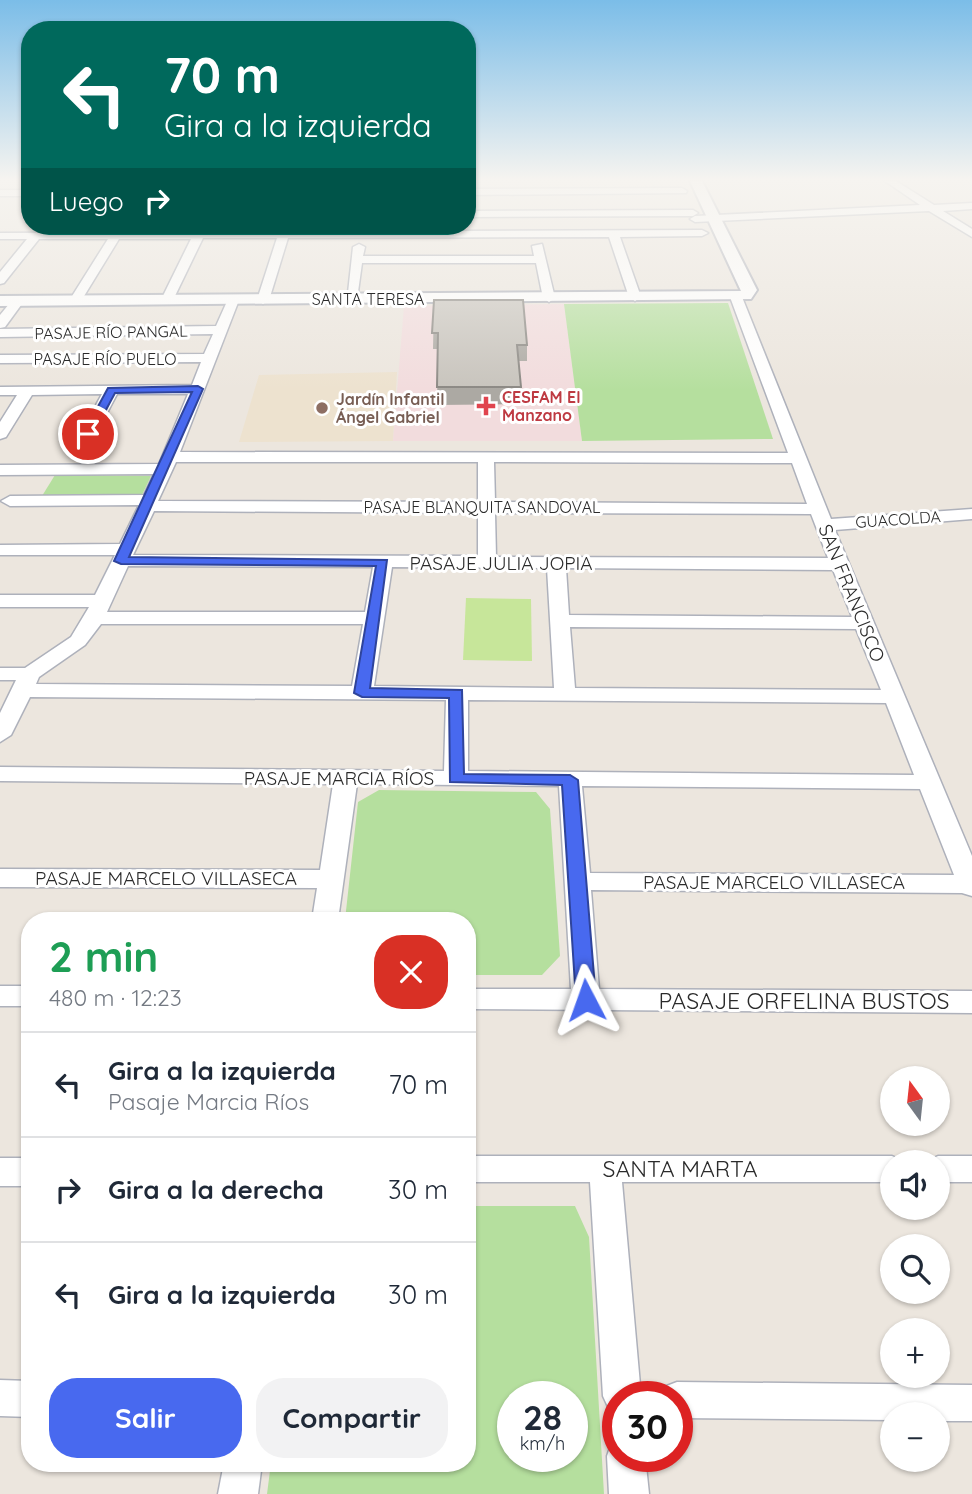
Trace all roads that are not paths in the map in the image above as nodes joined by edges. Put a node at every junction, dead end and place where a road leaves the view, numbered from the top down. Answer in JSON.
{"nodes":[{"id":1,"x":20,"y":251,"type":"edge"},
{"id":2,"x":106,"y":251,"type":"edge"},
{"id":3,"x":191,"y":251,"type":"edge"},
{"id":4,"x":278,"y":251,"type":"edge"},
{"id":5,"x":358,"y":251,"type":"edge"},
{"id":6,"x":539,"y":251,"type":"edge"},
{"id":7,"x":620,"y":251,"type":"edge"},
{"id":8,"x":730,"y":251,"type":"edge"},
{"id":9,"x":541,"y":259,"type":"junction"},
{"id":10,"x":357,"y":260,"type":"junction"},
{"id":11,"x":725,"y":276,"type":"dead end"},
{"id":12,"x":0,"y":280,"type":"edge"},
{"id":13,"x":736,"y":297,"type":"junction"},
{"id":14,"x":549,"y":298,"type":"junction"},
{"id":15,"x":635,"y":298,"type":"junction"},
{"id":16,"x":351,"y":299,"type":"junction"},
{"id":17,"x":167,"y":300,"type":"junction"},
{"id":18,"x":233,"y":300,"type":"junction"},
{"id":19,"x":263,"y":300,"type":"junction"},
{"id":20,"x":0,"y":301,"type":"edge"},
{"id":21,"x":19,"y":301,"type":"junction"},
{"id":22,"x":75,"y":301,"type":"junction"},
{"id":23,"x":0,"y":324,"type":"edge"},
{"id":24,"x":221,"y":330,"type":"junction"},
{"id":25,"x":0,"y":333,"type":"edge"},
{"id":26,"x":210,"y":358,"type":"junction"},
{"id":27,"x":0,"y":359,"type":"edge"},
{"id":28,"x":198,"y":389,"type":"junction"},
{"id":29,"x":28,"y":390,"type":"junction"},
{"id":30,"x":111,"y":390,"type":"junction"},
{"id":31,"x":0,"y":391,"type":"edge"},
{"id":32,"x":0,"y":434,"type":"edge"},
{"id":33,"x":88,"y":434,"type":"dead end"},
{"id":34,"x":797,"y":458,"type":"junction"},
{"id":35,"x":486,"y":459,"type":"junction"},
{"id":36,"x":167,"y":463,"type":"junction"},
{"id":37,"x":0,"y":470,"type":"edge"},
{"id":38,"x":10,"y":501,"type":"dead end"},
{"id":39,"x":148,"y":503,"type":"junction"},
{"id":40,"x":487,"y":508,"type":"junction"},
{"id":41,"x":972,"y":514,"type":"edge"},
{"id":42,"x":821,"y":517,"type":"junction"},
{"id":43,"x":0,"y":550,"type":"edge"},
{"id":44,"x":124,"y":554,"type":"junction"},
{"id":45,"x":383,"y":562,"type":"junction"},
{"id":46,"x":487,"y":562,"type":"junction"},
{"id":47,"x":556,"y":563,"type":"junction"},
{"id":48,"x":840,"y":564,"type":"junction"},
{"id":49,"x":0,"y":601,"type":"edge"},
{"id":50,"x":98,"y":610,"type":"junction"},
{"id":51,"x":374,"y":618,"type":"junction"},
{"id":52,"x":560,"y":621,"type":"junction"},
{"id":53,"x":864,"y":623,"type":"junction"},
{"id":54,"x":0,"y":674,"type":"edge"},
{"id":55,"x":26,"y":682,"type":"junction"},
{"id":56,"x":362,"y":693,"type":"junction"},
{"id":57,"x":457,"y":694,"type":"junction"},
{"id":58,"x":565,"y":694,"type":"junction"},
{"id":59,"x":894,"y":697,"type":"junction"},
{"id":60,"x":0,"y":735,"type":"edge"},
{"id":61,"x":0,"y":774,"type":"edge"},
{"id":62,"x":346,"y":778,"type":"junction"},
{"id":63,"x":456,"y":779,"type":"junction"},
{"id":64,"x":570,"y":780,"type":"junction"},
{"id":65,"x":929,"y":782,"type":"junction"},
{"id":66,"x":0,"y":878,"type":"edge"},
{"id":67,"x":332,"y":879,"type":"junction"},
{"id":68,"x":578,"y":881,"type":"junction"},
{"id":69,"x":971,"y":885,"type":"edge"},
{"id":70,"x":326,"y":912,"type":"edge"},
{"id":71,"x":0,"y":996,"type":"edge"},
{"id":72,"x":21,"y":996,"type":"edge"},
{"id":73,"x":476,"y":999,"type":"edge"},
{"id":74,"x":586,"y":1000,"type":"junction"},
{"id":75,"x":972,"y":1002,"type":"edge"},
{"id":76,"x":476,"y":1169,"type":"edge"},
{"id":77,"x":605,"y":1169,"type":"junction"},
{"id":78,"x":880,"y":1169,"type":"edge"},
{"id":79,"x":950,"y":1169,"type":"edge"},
{"id":80,"x":972,"y":1169,"type":"edge"},
{"id":81,"x":0,"y":1172,"type":"edge"},
{"id":82,"x":21,"y":1172,"type":"edge"},
{"id":83,"x":621,"y":1381,"type":"edge"},
{"id":84,"x":0,"y":1398,"type":"edge"},
{"id":85,"x":21,"y":1399,"type":"edge"},
{"id":86,"x":693,"y":1400,"type":"edge"},
{"id":87,"x":972,"y":1403,"type":"edge"},
{"id":88,"x":242,"y":1472,"type":"edge"},
{"id":89,"x":627,"y":1472,"type":"edge"},
{"id":90,"x":238,"y":1494,"type":"edge"},
{"id":91,"x":629,"y":1494,"type":"edge"}],
"edges":[{"from":1,"to":12,"type":"street"},
{"from":2,"to":22,"type":"street"},
{"from":3,"to":17,"type":"street"},
{"from":4,"to":19,"type":"street"},
{"from":5,"to":10,"type":"street"},
{"from":6,"to":9,"type":"street"},
{"from":7,"to":15,"type":"street"},
{"from":8,"to":13,"type":"street"},
{"from":9,"to":10,"type":"street"},
{"from":9,"to":14,"type":"street"},
{"from":10,"to":16,"type":"street"},
{"from":11,"to":13,"type":"street"},
{"from":13,"to":15,"type":"street","name":"SANTA TERESA"},
{"from":13,"to":34,"type":"street","name":"SAN FRANCISCO"},
{"from":14,"to":15,"type":"street","name":"SANTA TERESA"},
{"from":14,"to":16,"type":"street","name":"SANTA TERESA"},
{"from":16,"to":19,"type":"street","name":"SANTA TERESA"},
{"from":17,"to":18,"type":"street","name":"SANTA TERESA"},
{"from":17,"to":22,"type":"street","name":"SANTA TERESA"},
{"from":18,"to":19,"type":"street","name":"SANTA TERESA"},
{"from":18,"to":24,"type":"street"},
{"from":20,"to":21,"type":"street","name":"SANTA TERESA"},
{"from":21,"to":22,"type":"street","name":"SANTA TERESA"},
{"from":21,"to":23,"type":"street"},
{"from":24,"to":25,"type":"street","name":"PASAJE RÍO PANGAL"},
{"from":24,"to":26,"type":"street"},
{"from":26,"to":27,"type":"street","name":"PASAJE RÍO PUELO"},
{"from":26,"to":28,"type":"street"},
{"from":28,"to":30,"type":"street"},
{"from":28,"to":36,"type":"street"},
{"from":29,"to":30,"type":"street"},
{"from":29,"to":31,"type":"street"},
{"from":29,"to":32,"type":"street"},
{"from":30,"to":33,"type":"street"},
{"from":34,"to":35,"type":"street"},
{"from":34,"to":42,"type":"street","name":"SAN FRANCISCO"},
{"from":35,"to":36,"type":"street"},
{"from":35,"to":40,"type":"street"},
{"from":36,"to":37,"type":"street"},
{"from":36,"to":39,"type":"street"},
{"from":38,"to":39,"type":"street","name":"PASAJE BLANQUITA SANDOVAL"},
{"from":39,"to":40,"type":"street","name":"PASAJE BLANQUITA SANDOVAL"},
{"from":39,"to":44,"type":"street"},
{"from":40,"to":42,"type":"street","name":"PASAJE BLANQUITA SANDOVAL"},
{"from":40,"to":46,"type":"street"},
{"from":41,"to":42,"type":"street","name":"GUACOLDA"},
{"from":42,"to":48,"type":"street","name":"SAN FRANCISCO"},
{"from":43,"to":44,"type":"street","name":"PASAJE JULIA JOPIA"},
{"from":44,"to":45,"type":"street","name":"PASAJE JULIA JOPIA"},
{"from":44,"to":50,"type":"street"},
{"from":45,"to":46,"type":"street","name":"PASAJE JULIA JOPIA"},
{"from":45,"to":51,"type":"street"},
{"from":46,"to":47,"type":"street","name":"PASAJE JULIA JOPIA"},
{"from":47,"to":48,"type":"street","name":"PASAJE JULIA JOPIA"},
{"from":47,"to":52,"type":"street"},
{"from":48,"to":53,"type":"street","name":"SAN FRANCISCO"},
{"from":49,"to":50,"type":"street"},
{"from":50,"to":51,"type":"street"},
{"from":50,"to":55,"type":"street"},
{"from":51,"to":56,"type":"street"},
{"from":52,"to":53,"type":"street"},
{"from":52,"to":58,"type":"street"},
{"from":53,"to":59,"type":"street","name":"SAN FRANCISCO"},
{"from":54,"to":55,"type":"street"},
{"from":55,"to":56,"type":"street"},
{"from":55,"to":60,"type":"street"},
{"from":56,"to":57,"type":"street"},
{"from":57,"to":58,"type":"street"},
{"from":57,"to":63,"type":"street"},
{"from":58,"to":59,"type":"street"},
{"from":59,"to":65,"type":"street","name":"SAN FRANCISCO"},
{"from":61,"to":62,"type":"street","name":"PASAJE MARCIA RÍOS"},
{"from":62,"to":63,"type":"street","name":"PASAJE MARCIA RÍOS"},
{"from":62,"to":67,"type":"street"},
{"from":63,"to":64,"type":"street","name":"PASAJE MARCIA RÍOS"},
{"from":64,"to":65,"type":"street","name":"PASAJE MARCIA RÍOS"},
{"from":64,"to":68,"type":"street"},
{"from":65,"to":69,"type":"street","name":"SAN FRANCISCO"},
{"from":66,"to":67,"type":"street","name":"PASAJE MARCELO VILLASECA"},
{"from":67,"to":70,"type":"street"},
{"from":68,"to":69,"type":"street","name":"PASAJE MARCELO VILLASECA"},
{"from":68,"to":74,"type":"street"},
{"from":71,"to":72,"type":"street"},
{"from":73,"to":74,"type":"street","name":"PASAJE ORFELINA BUSTOS"},
{"from":74,"to":75,"type":"street","name":"PASAJE ORFELINA BUSTOS"},
{"from":76,"to":77,"type":"street","name":"SANTA MARTA"},
{"from":77,"to":78,"type":"street","name":"SANTA MARTA"},
{"from":77,"to":83,"type":"street"},
{"from":79,"to":80,"type":"street"},
{"from":81,"to":82,"type":"street"},
{"from":84,"to":85,"type":"street"},
{"from":86,"to":87,"type":"street"},
{"from":88,"to":90,"type":"street"},
{"from":89,"to":91,"type":"street"}]}
